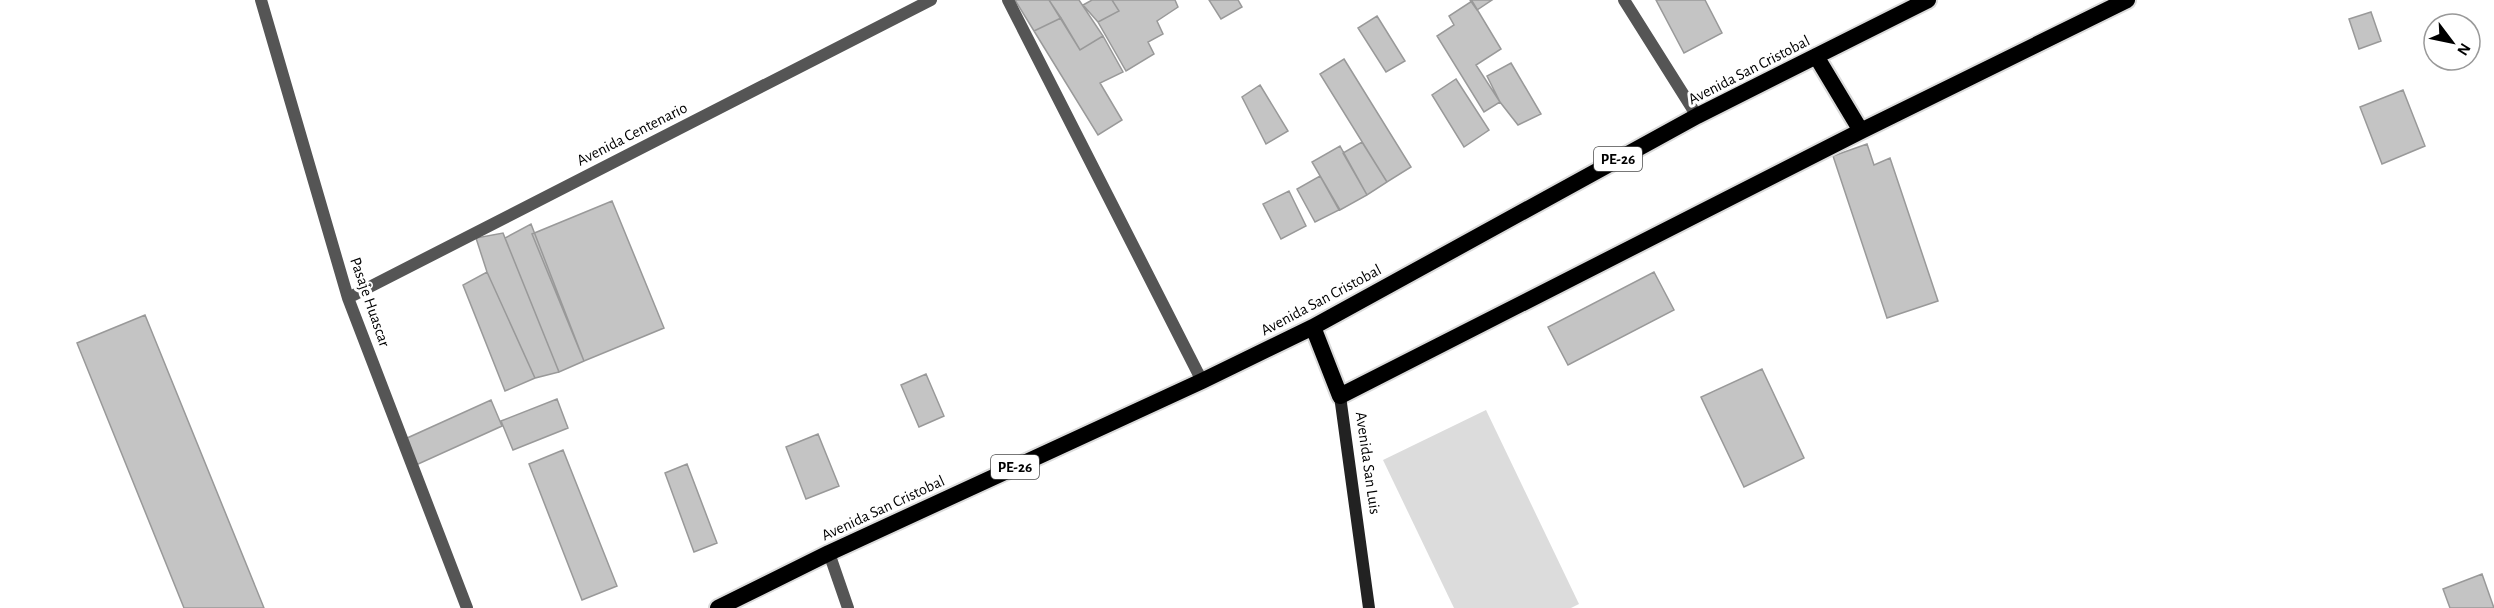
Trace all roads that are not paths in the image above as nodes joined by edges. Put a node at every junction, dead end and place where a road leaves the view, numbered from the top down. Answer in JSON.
{"nodes":[{"id":1,"x":261,"y":0,"type":"edge"},
{"id":2,"x":931,"y":0,"type":"edge"},
{"id":3,"x":1008,"y":0,"type":"edge"},
{"id":4,"x":1624,"y":0,"type":"edge"},
{"id":5,"x":1928,"y":0,"type":"edge"},
{"id":6,"x":2127,"y":0,"type":"edge"},
{"id":7,"x":1816,"y":56,"type":"junction"},
{"id":8,"x":1697,"y":116,"type":"junction"},
{"id":9,"x":1861,"y":131,"type":"junction"},
{"id":10,"x":348,"y":298,"type":"junction"},
{"id":11,"x":1313,"y":327,"type":"junction"},
{"id":12,"x":1202,"y":381,"type":"junction"},
{"id":13,"x":1340,"y":396,"type":"junction"},
{"id":14,"x":829,"y":553,"type":"junction"},
{"id":15,"x":467,"y":608,"type":"edge"},
{"id":16,"x":718,"y":608,"type":"edge"},
{"id":17,"x":848,"y":608,"type":"edge"},
{"id":18,"x":1370,"y":608,"type":"edge"}],
"edges":[{"from":1,"to":10,"type":"street","name":"Pasaje Huascar"},
{"from":2,"to":10,"type":"street","name":"Avenida Centenario"},
{"from":3,"to":12,"type":"street"},
{"from":4,"to":8,"type":"street"},
{"from":5,"to":7,"type":"highway","name":"Avenida San Cristobal","number":"PE-26"},
{"from":6,"to":9,"type":"highway"},
{"from":7,"to":8,"type":"highway","name":"Avenida San Cristobal","number":"PE-26"},
{"from":7,"to":9,"type":"highway"},
{"from":8,"to":11,"type":"highway","name":"Avenida San Cristobal","number":"PE-26"},
{"from":9,"to":13,"type":"highway"},
{"from":10,"to":15,"type":"street","name":"Pasaje Huascar"},
{"from":11,"to":12,"type":"highway","name":"Avenida San Cristobal","number":"PE-26"},
{"from":11,"to":13,"type":"highway","name":"Avenida San Luis"},
{"from":12,"to":14,"type":"highway","name":"Avenida San Cristobal","number":"PE-26"},
{"from":13,"to":18,"type":"main road","name":"Avenida San Luis"},
{"from":14,"to":16,"type":"highway","name":"Avenida San Cristobal","number":"PE-26"},
{"from":14,"to":17,"type":"street"}]}
